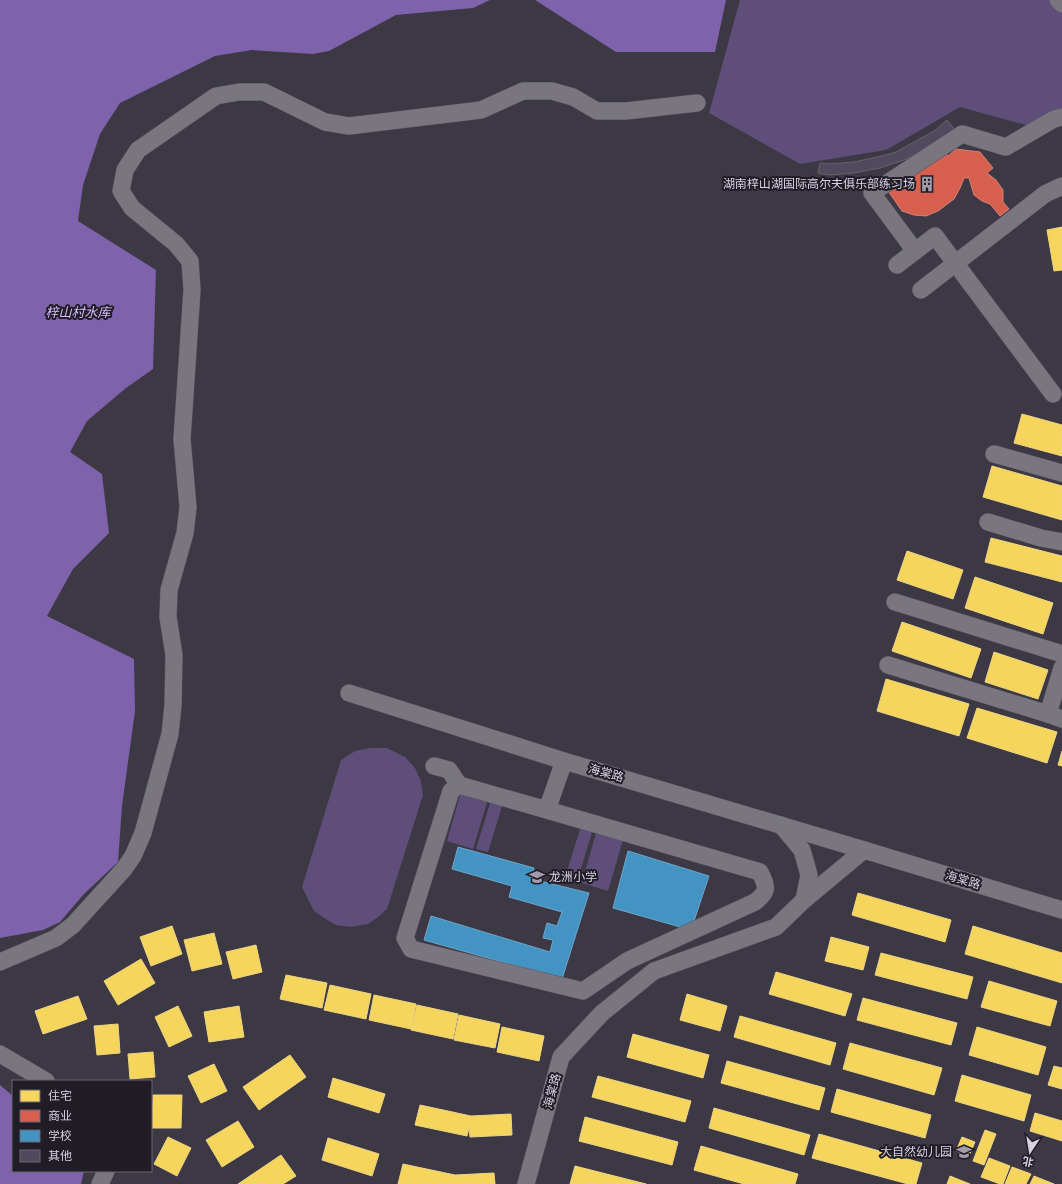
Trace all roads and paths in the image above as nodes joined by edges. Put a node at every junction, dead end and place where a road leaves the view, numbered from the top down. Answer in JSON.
{"nodes":[{"id":1,"x":1058,"y":0,"type":"edge"},
{"id":2,"x":1062,"y":4,"type":"edge"},
{"id":3,"x":697,"y":103,"type":"dead end"},
{"id":4,"x":1062,"y":117,"type":"edge"},
{"id":5,"x":1062,"y":186,"type":"edge"},
{"id":6,"x":915,"y":251,"type":"junction"},
{"id":7,"x":956,"y":263,"type":"junction"},
{"id":8,"x":897,"y":265,"type":"dead end"},
{"id":9,"x":921,"y":290,"type":"dead end"},
{"id":10,"x":1053,"y":394,"type":"dead end"},
{"id":11,"x":994,"y":454,"type":"dead end"},
{"id":12,"x":1062,"y":473,"type":"edge"},
{"id":13,"x":988,"y":522,"type":"dead end"},
{"id":14,"x":1062,"y":542,"type":"edge"},
{"id":15,"x":895,"y":602,"type":"dead end"},
{"id":16,"x":1062,"y":654,"type":"edge"},
{"id":17,"x":888,"y":665,"type":"dead end"},
{"id":18,"x":1062,"y":668,"type":"edge"},
{"id":19,"x":349,"y":693,"type":"dead end"},
{"id":20,"x":1055,"y":716,"type":"edge"},
{"id":21,"x":564,"y":761,"type":"junction"},
{"id":22,"x":434,"y":766,"type":"dead end"},
{"id":23,"x":459,"y":785,"type":"junction"},
{"id":24,"x":547,"y":810,"type":"junction"},
{"id":25,"x":781,"y":825,"type":"junction"},
{"id":26,"x":864,"y":850,"type":"junction"},
{"id":27,"x":804,"y":900,"type":"junction"},
{"id":28,"x":1062,"y":910,"type":"edge"},
{"id":29,"x":0,"y":962,"type":"edge"},
{"id":30,"x":0,"y":1054,"type":"edge"},
{"id":31,"x":44,"y":1080,"type":"edge"},
{"id":32,"x":106,"y":1172,"type":"edge"},
{"id":33,"x":100,"y":1184,"type":"edge"},
{"id":34,"x":526,"y":1184,"type":"edge"}],
"edges":[{"from":1,"to":2,"type":"street"},
{"from":3,"to":29,"type":"street"},
{"from":4,"to":6,"type":"street"},
{"from":5,"to":7,"type":"street"},
{"from":6,"to":7,"type":"street"},
{"from":6,"to":8,"type":"street"},
{"from":7,"to":9,"type":"street"},
{"from":7,"to":10,"type":"street"},
{"from":11,"to":12,"type":"street"},
{"from":13,"to":14,"type":"street"},
{"from":15,"to":16,"type":"street"},
{"from":17,"to":20,"type":"street"},
{"from":18,"to":20,"type":"street"},
{"from":19,"to":21,"type":"street","name":"海棠路"},
{"from":21,"to":24,"type":"street"},
{"from":21,"to":25,"type":"street","name":"海棠路"},
{"from":22,"to":23,"type":"street"},
{"from":23,"to":24,"type":"street"},
{"from":23,"to":24,"type":"street"},
{"from":25,"to":26,"type":"street","name":"海棠路"},
{"from":25,"to":27,"type":"street"},
{"from":26,"to":27,"type":"street","name":"海棠路"},
{"from":26,"to":28,"type":"street","name":"海棠路"},
{"from":27,"to":34,"type":"street","name":"海棠路"},
{"from":30,"to":31,"type":"street"},
{"from":32,"to":33,"type":"street"}]}
